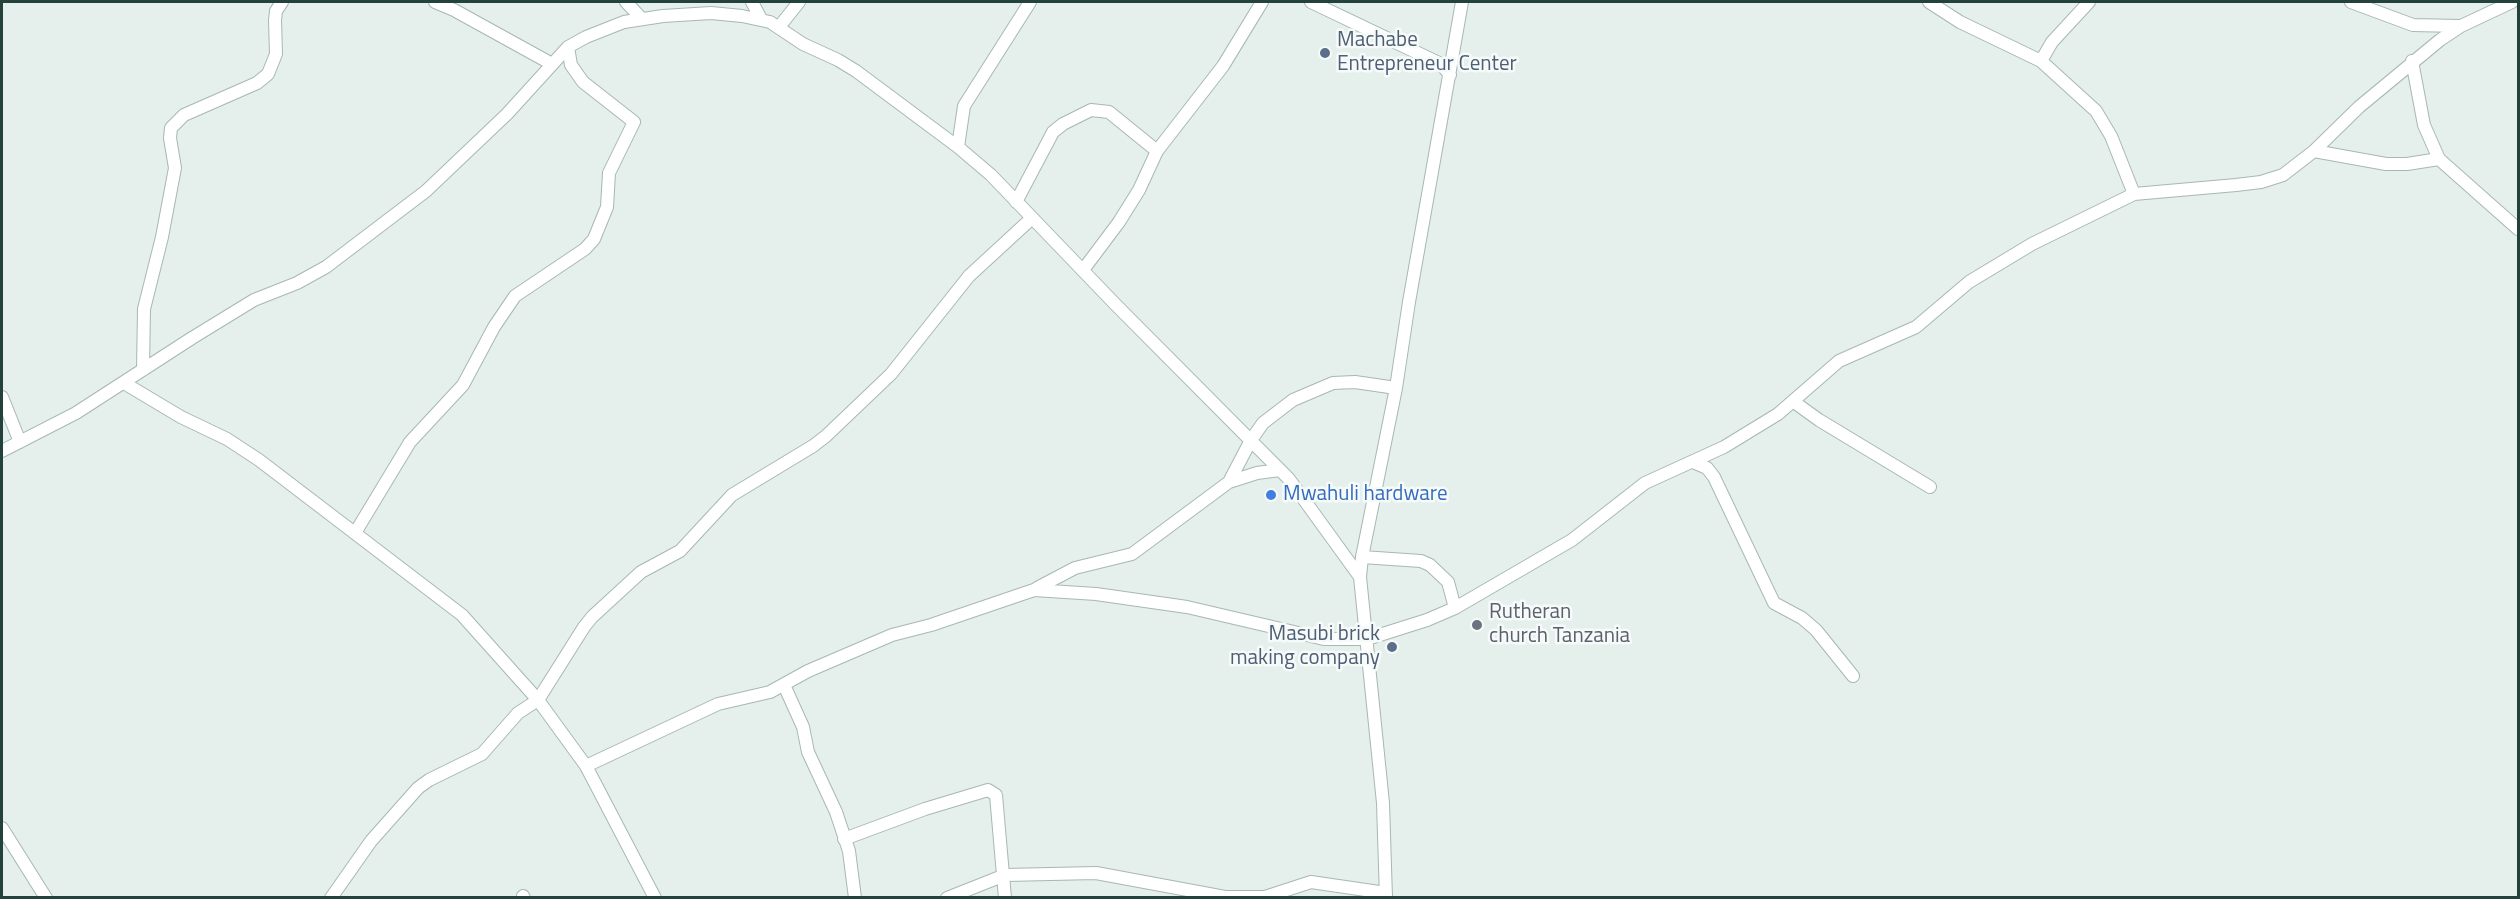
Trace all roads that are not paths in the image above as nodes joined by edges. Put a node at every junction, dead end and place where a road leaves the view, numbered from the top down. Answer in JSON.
{"nodes":[{"id":1,"x":282,"y":2,"type":"edge"},
{"id":2,"x":435,"y":2,"type":"edge"},
{"id":3,"x":626,"y":2,"type":"edge"},
{"id":4,"x":718,"y":2,"type":"edge"},
{"id":5,"x":752,"y":2,"type":"edge"},
{"id":6,"x":799,"y":2,"type":"edge"},
{"id":7,"x":1030,"y":2,"type":"edge"},
{"id":8,"x":1262,"y":2,"type":"edge"},
{"id":9,"x":1311,"y":2,"type":"edge"},
{"id":10,"x":1462,"y":2,"type":"edge"},
{"id":11,"x":1929,"y":2,"type":"edge"},
{"id":12,"x":2089,"y":2,"type":"edge"},
{"id":13,"x":2351,"y":2,"type":"edge"},
{"id":14,"x":2512,"y":2,"type":"edge"},
{"id":15,"x":452,"y":5,"type":"edge"},
{"id":16,"x":711,"y":13,"type":"junction"},
{"id":17,"x":642,"y":19,"type":"junction"},
{"id":18,"x":761,"y":19,"type":"junction"},
{"id":19,"x":2461,"y":26,"type":"junction"},
{"id":20,"x":779,"y":27,"type":"junction"},
{"id":21,"x":568,"y":47,"type":"junction"},
{"id":22,"x":2041,"y":61,"type":"junction"},
{"id":23,"x":2412,"y":61,"type":"junction"},
{"id":24,"x":552,"y":64,"type":"junction"},
{"id":25,"x":1450,"y":75,"type":"junction"},
{"id":26,"x":958,"y":147,"type":"junction"},
{"id":27,"x":1157,"y":151,"type":"junction"},
{"id":28,"x":2314,"y":151,"type":"junction"},
{"id":29,"x":2439,"y":159,"type":"junction"},
{"id":30,"x":2134,"y":194,"type":"junction"},
{"id":31,"x":1016,"y":202,"type":"junction"},
{"id":32,"x":1032,"y":218,"type":"junction"},
{"id":33,"x":2518,"y":229,"type":"edge"},
{"id":34,"x":1083,"y":270,"type":"junction"},
{"id":35,"x":143,"y":370,"type":"junction"},
{"id":36,"x":124,"y":383,"type":"junction"},
{"id":37,"x":1396,"y":388,"type":"junction"},
{"id":38,"x":2,"y":397,"type":"edge"},
{"id":39,"x":1794,"y":402,"type":"junction"},
{"id":40,"x":1251,"y":440,"type":"junction"},
{"id":41,"x":20,"y":442,"type":"junction"},
{"id":42,"x":3,"y":449,"type":"edge"},
{"id":43,"x":1693,"y":462,"type":"junction"},
{"id":44,"x":1280,"y":470,"type":"junction"},
{"id":45,"x":1229,"y":482,"type":"junction"},
{"id":46,"x":1930,"y":487,"type":"dead end"},
{"id":47,"x":355,"y":532,"type":"junction"},
{"id":48,"x":1362,"y":557,"type":"junction"},
{"id":49,"x":1360,"y":577,"type":"junction"},
{"id":50,"x":1034,"y":590,"type":"junction"},
{"id":51,"x":1455,"y":608,"type":"junction"},
{"id":52,"x":1367,"y":639,"type":"junction"},
{"id":53,"x":1853,"y":675,"type":"dead end"},
{"id":54,"x":784,"y":685,"type":"junction"},
{"id":55,"x":538,"y":700,"type":"junction"},
{"id":56,"x":586,"y":766,"type":"junction"},
{"id":57,"x":2,"y":828,"type":"edge"},
{"id":58,"x":844,"y":839,"type":"junction"},
{"id":59,"x":1005,"y":875,"type":"junction"},
{"id":60,"x":1386,"y":895,"type":"edge"},
{"id":61,"x":46,"y":897,"type":"edge"},
{"id":62,"x":331,"y":897,"type":"edge"},
{"id":63,"x":655,"y":897,"type":"edge"},
{"id":64,"x":855,"y":897,"type":"edge"},
{"id":65,"x":946,"y":897,"type":"edge"},
{"id":66,"x":1005,"y":897,"type":"edge"}],
"edges":[{"from":1,"to":35,"type":"street"},
{"from":2,"to":15,"type":"street"},
{"from":3,"to":17,"type":"street"},
{"from":4,"to":16,"type":"street"},
{"from":5,"to":18,"type":"street"},
{"from":6,"to":20,"type":"street"},
{"from":7,"to":26,"type":"street"},
{"from":8,"to":27,"type":"street"},
{"from":9,"to":25,"type":"street"},
{"from":10,"to":25,"type":"street"},
{"from":11,"to":22,"type":"street"},
{"from":12,"to":22,"type":"street"},
{"from":13,"to":19,"type":"street"},
{"from":14,"to":19,"type":"street"},
{"from":15,"to":24,"type":"street"},
{"from":16,"to":17,"type":"street"},
{"from":16,"to":18,"type":"street"},
{"from":17,"to":21,"type":"street"},
{"from":18,"to":20,"type":"street"},
{"from":19,"to":23,"type":"street"},
{"from":20,"to":26,"type":"street"},
{"from":21,"to":24,"type":"street"},
{"from":21,"to":47,"type":"street"},
{"from":22,"to":30,"type":"street"},
{"from":23,"to":28,"type":"street"},
{"from":23,"to":29,"type":"street"},
{"from":24,"to":35,"type":"street"},
{"from":25,"to":37,"type":"street"},
{"from":26,"to":31,"type":"street"},
{"from":27,"to":31,"type":"street"},
{"from":27,"to":34,"type":"street"},
{"from":28,"to":29,"type":"street"},
{"from":28,"to":30,"type":"street"},
{"from":29,"to":33,"type":"street"},
{"from":30,"to":39,"type":"street"},
{"from":31,"to":32,"type":"street"},
{"from":32,"to":34,"type":"street"},
{"from":32,"to":55,"type":"street"},
{"from":34,"to":40,"type":"street"},
{"from":35,"to":36,"type":"street"},
{"from":36,"to":41,"type":"street"},
{"from":36,"to":47,"type":"street"},
{"from":37,"to":40,"type":"street"},
{"from":37,"to":48,"type":"street"},
{"from":38,"to":41,"type":"street"},
{"from":39,"to":43,"type":"street"},
{"from":39,"to":46,"type":"street"},
{"from":40,"to":44,"type":"street"},
{"from":40,"to":45,"type":"street"},
{"from":41,"to":42,"type":"street"},
{"from":43,"to":51,"type":"street"},
{"from":43,"to":53,"type":"street"},
{"from":44,"to":45,"type":"street"},
{"from":44,"to":49,"type":"street"},
{"from":45,"to":50,"type":"street"},
{"from":47,"to":55,"type":"street"},
{"from":48,"to":49,"type":"street"},
{"from":48,"to":51,"type":"street"},
{"from":49,"to":52,"type":"street"},
{"from":50,"to":52,"type":"street"},
{"from":50,"to":54,"type":"street"},
{"from":51,"to":52,"type":"street"},
{"from":52,"to":60,"type":"street"},
{"from":54,"to":56,"type":"street"},
{"from":54,"to":58,"type":"street"},
{"from":55,"to":56,"type":"street"},
{"from":55,"to":62,"type":"street"},
{"from":56,"to":63,"type":"street"},
{"from":57,"to":61,"type":"street"},
{"from":58,"to":59,"type":"street"},
{"from":58,"to":64,"type":"street"},
{"from":59,"to":60,"type":"street"},
{"from":59,"to":65,"type":"street"},
{"from":59,"to":66,"type":"street"}]}
